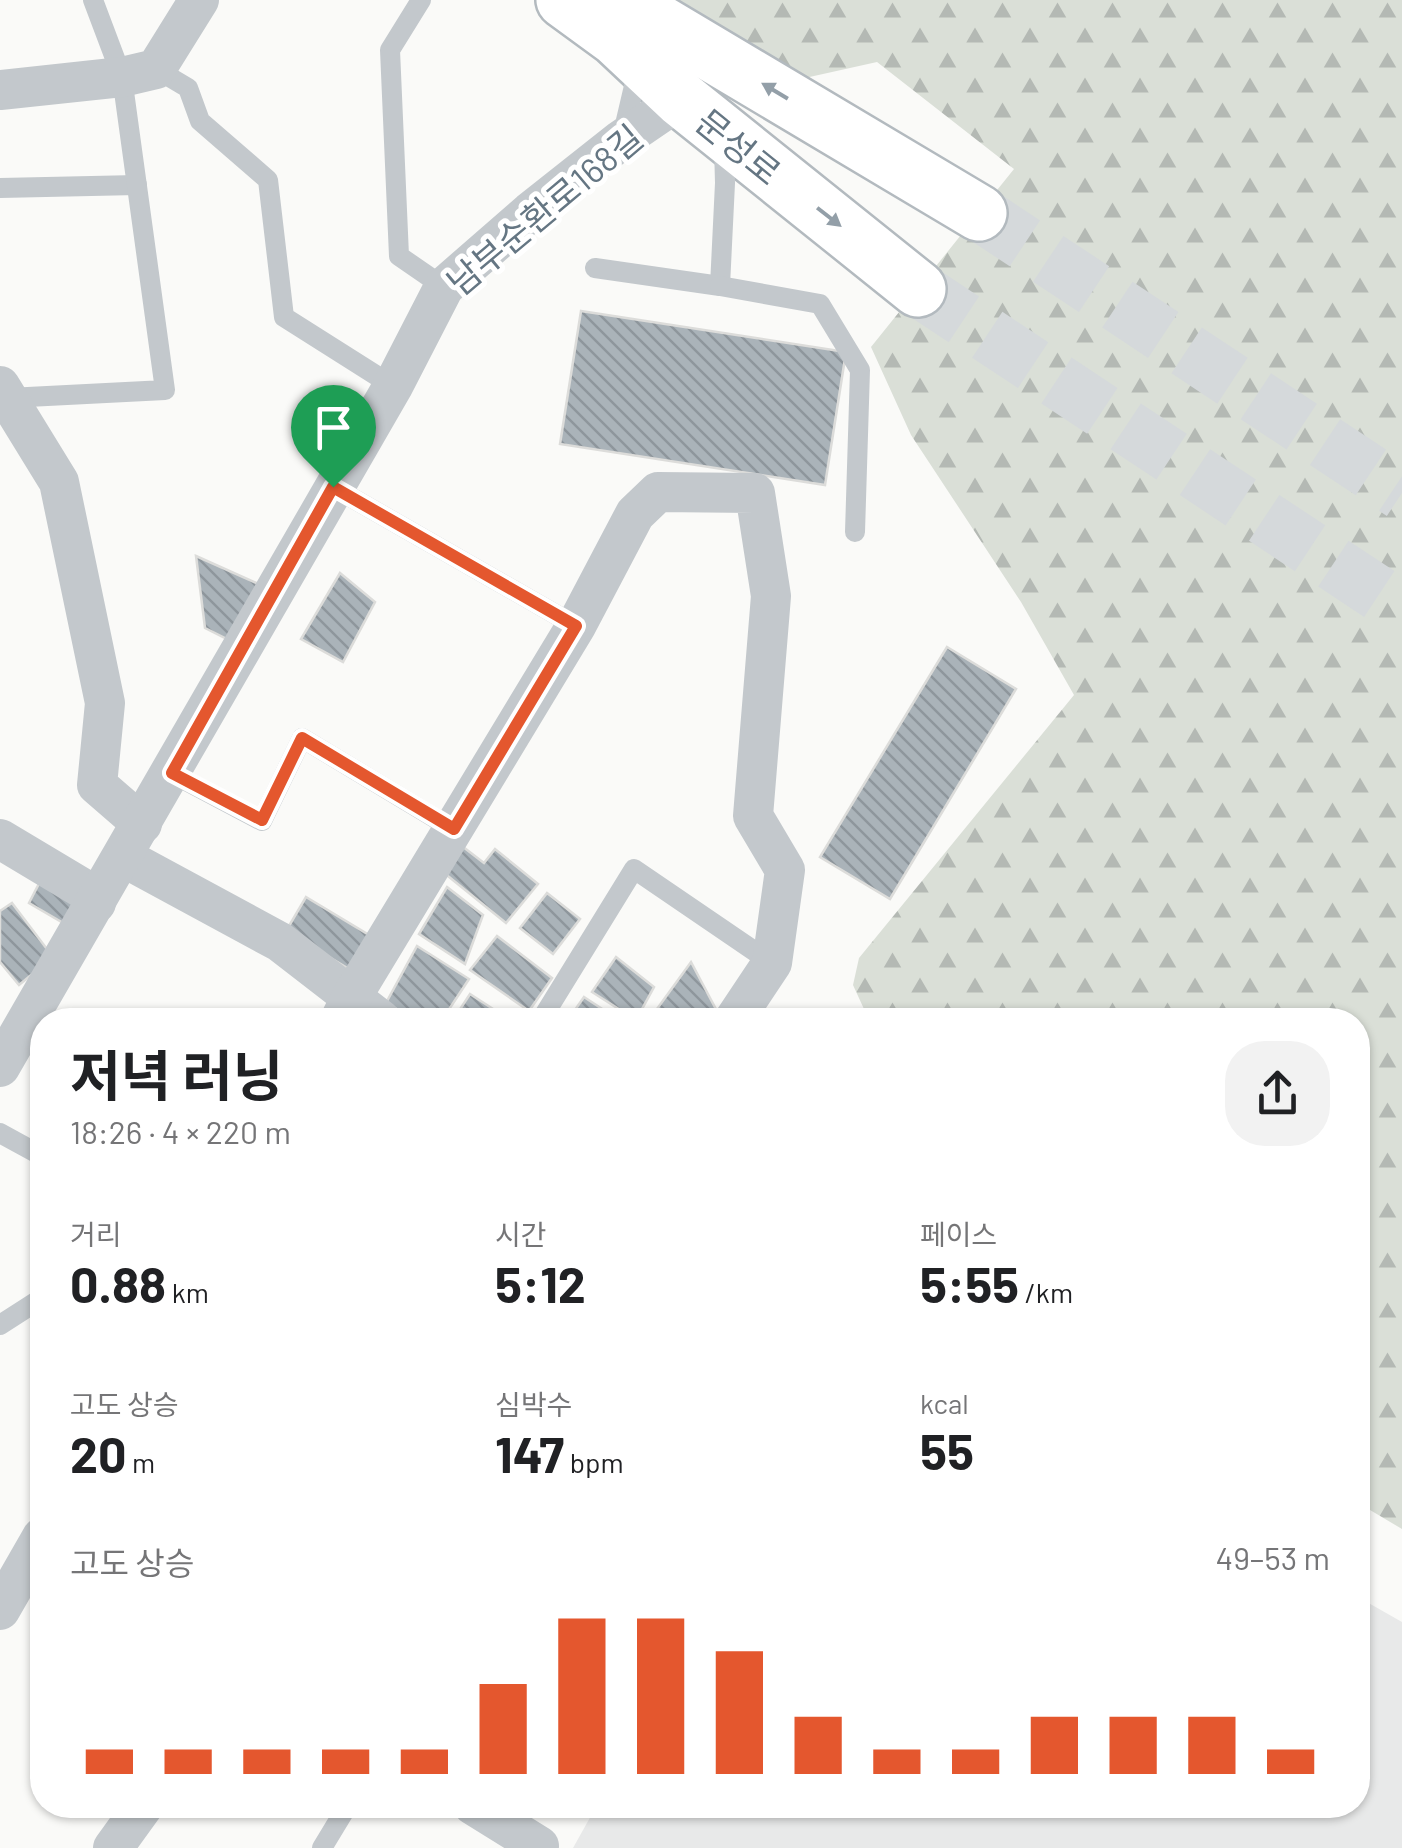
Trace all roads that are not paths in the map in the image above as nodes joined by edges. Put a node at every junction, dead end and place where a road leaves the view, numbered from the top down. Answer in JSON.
{"nodes":[{"id":1,"x":92,"y":0,"type":"edge"},
{"id":2,"x":199,"y":0,"type":"edge"},
{"id":3,"x":421,"y":0,"type":"edge"},
{"id":4,"x":564,"y":0,"type":"edge"},
{"id":5,"x":626,"y":0,"type":"edge"},
{"id":6,"x":640,"y":61,"type":"junction"},
{"id":7,"x":139,"y":73,"type":"junction"},
{"id":8,"x":0,"y":90,"type":"edge"},
{"id":9,"x":680,"y":100,"type":"junction"},
{"id":10,"x":723,"y":134,"type":"junction"},
{"id":11,"x":621,"y":140,"type":"junction"},
{"id":12,"x":137,"y":185,"type":"junction"},
{"id":13,"x":0,"y":188,"type":"edge"},
{"id":14,"x":979,"y":213,"type":"tunnel mouth"},
{"id":15,"x":595,"y":268,"type":"dead end"},
{"id":16,"x":720,"y":286,"type":"junction"},
{"id":17,"x":444,"y":288,"type":"junction"},
{"id":18,"x":918,"y":288,"type":"tunnel mouth"},
{"id":19,"x":393,"y":386,"type":"junction"},
{"id":20,"x":4,"y":392,"type":"edge"},
{"id":21,"x":333,"y":487,"type":"junction"},
{"id":22,"x":856,"y":532,"type":"dead end"},
{"id":23,"x":576,"y":626,"type":"junction"},
{"id":24,"x":172,"y":773,"type":"junction"},
{"id":25,"x":454,"y":829,"type":"junction"},
{"id":26,"x":0,"y":839,"type":"edge"},
{"id":27,"x":132,"y":840,"type":"junction"},
{"id":28,"x":96,"y":903,"type":"junction"},
{"id":29,"x":772,"y":963,"type":"junction"},
{"id":30,"x":49,"y":1008,"type":"edge"},
{"id":31,"x":352,"y":1008,"type":"edge"},
{"id":32,"x":360,"y":1008,"type":"edge"},
{"id":33,"x":548,"y":1008,"type":"edge"},
{"id":34,"x":742,"y":1008,"type":"edge"},
{"id":35,"x":30,"y":1033,"type":"edge"},
{"id":36,"x":0,"y":1068,"type":"edge"},
{"id":37,"x":0,"y":1133,"type":"edge"},
{"id":38,"x":30,"y":1149,"type":"edge"},
{"id":39,"x":30,"y":1306,"type":"edge"},
{"id":40,"x":0,"y":1325,"type":"edge"},
{"id":41,"x":28,"y":1553,"type":"edge"},
{"id":42,"x":0,"y":1610,"type":"edge"},
{"id":43,"x":135,"y":1818,"type":"edge"},
{"id":44,"x":340,"y":1818,"type":"edge"},
{"id":45,"x":489,"y":1818,"type":"edge"},
{"id":46,"x":518,"y":1842,"type":"edge"},
{"id":47,"x":114,"y":1848,"type":"edge"},
{"id":48,"x":322,"y":1848,"type":"edge"}],
"edges":[{"from":1,"to":7,"type":"lane"},
{"from":2,"to":7,"type":"street"},
{"from":3,"to":17,"type":"lane"},
{"from":4,"to":6,"type":"main road","name":"문성로"},
{"from":14,"to":5,"type":"main road","name":"문성로","one_way":true},
{"from":6,"to":9,"type":"main road","name":"문성로"},
{"from":6,"to":11,"type":"lane"},
{"from":7,"to":8,"type":"street"},
{"from":7,"to":12,"type":"lane"},
{"from":7,"to":19,"type":"lane"},
{"from":9,"to":10,"type":"main road","name":"문성로"},
{"from":9,"to":11,"type":"street","name":"남부순환로168길"},
{"from":10,"to":16,"type":"lane"},
{"from":10,"to":18,"type":"main road","name":"문성로","one_way":true},
{"from":11,"to":17,"type":"street","name":"남부순환로168길"},
{"from":12,"to":13,"type":"lane"},
{"from":12,"to":20,"type":"lane"},
{"from":15,"to":16,"type":"lane"},
{"from":16,"to":22,"type":"lane"},
{"from":17,"to":19,"type":"street","name":"남부순환로168길"},
{"from":19,"to":21,"type":"street","name":"남부순환로168길"},
{"from":20,"to":27,"type":"street"},
{"from":21,"to":23,"type":"lane"},
{"from":21,"to":24,"type":"street","name":"남부순환로168길"},
{"from":23,"to":25,"type":"street"},
{"from":23,"to":29,"type":"street"},
{"from":24,"to":25,"type":"lane"},
{"from":24,"to":27,"type":"street","name":"남부순환로168길"},
{"from":25,"to":32,"type":"street"},
{"from":26,"to":28,"type":"street"},
{"from":27,"to":28,"type":"street","name":"남부순환로168길"},
{"from":27,"to":31,"type":"street"},
{"from":28,"to":30,"type":"street","name":"남부순환로168길"},
{"from":29,"to":33,"type":"lane"},
{"from":29,"to":34,"type":"street"},
{"from":35,"to":36,"type":"street","name":"남부순환로168길"},
{"from":37,"to":38,"type":"lane"},
{"from":39,"to":40,"type":"lane"},
{"from":41,"to":42,"type":"street"},
{"from":43,"to":47,"type":"street"},
{"from":44,"to":48,"type":"lane"},
{"from":45,"to":46,"type":"street"}]}
